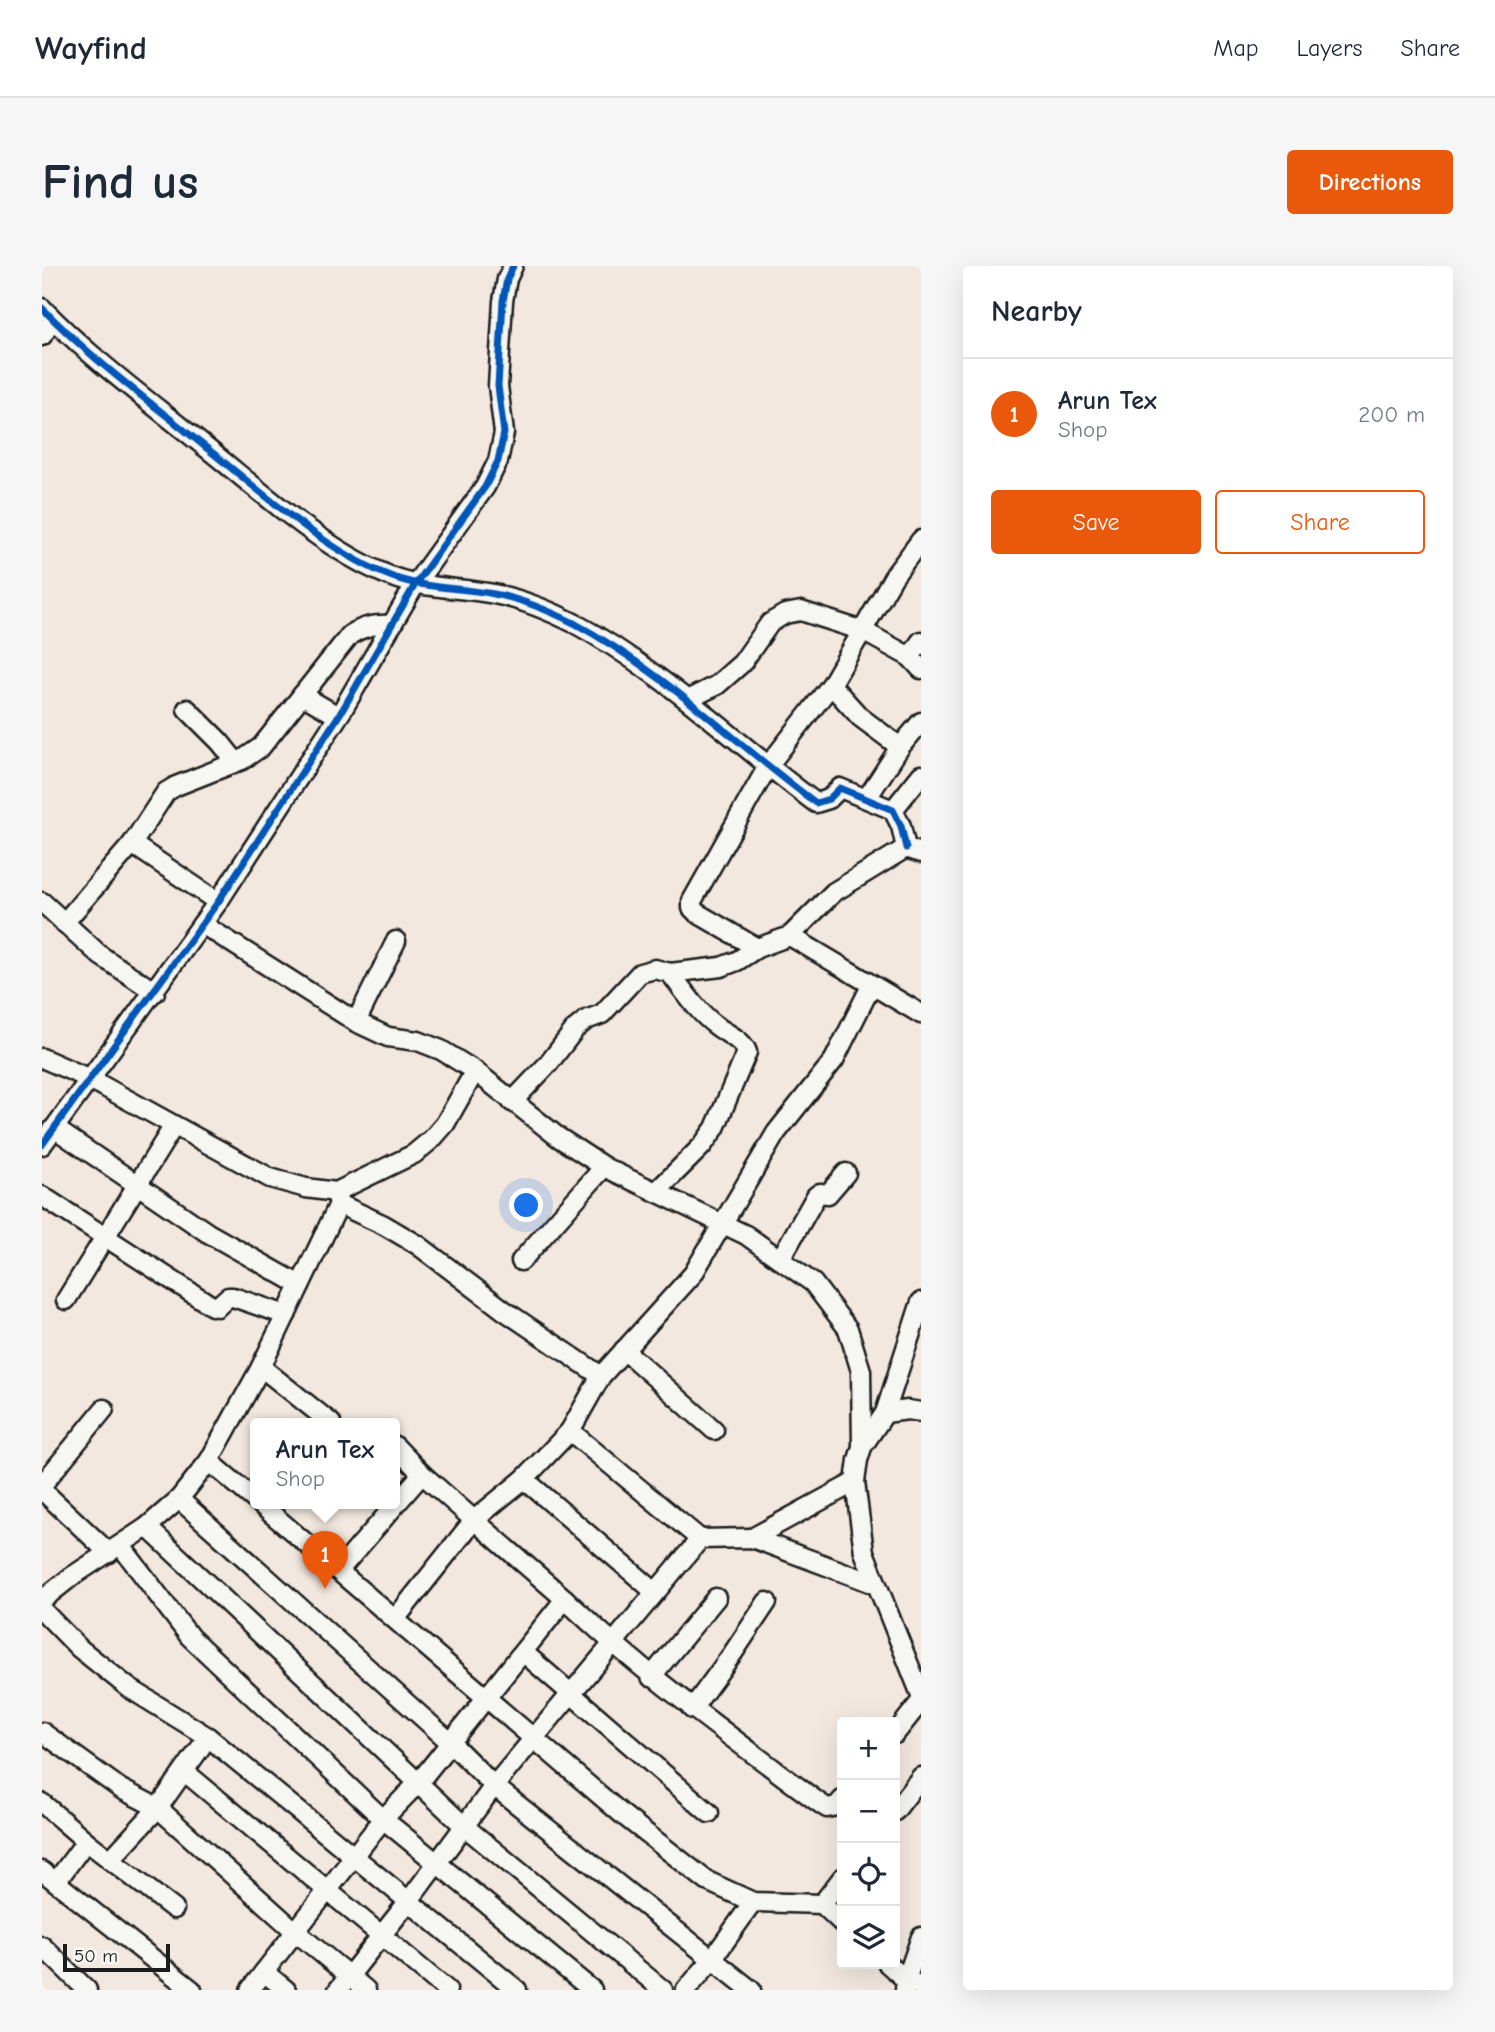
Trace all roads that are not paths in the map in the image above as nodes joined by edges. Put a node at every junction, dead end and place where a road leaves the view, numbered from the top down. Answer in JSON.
{"nodes":[{"id":1,"x":513,"y":266,"type":"edge"},
{"id":2,"x":48,"y":314,"type":"edge"},
{"id":3,"x":42,"y":336,"type":"edge"},
{"id":4,"x":921,"y":540,"type":"edge"},
{"id":5,"x":416,"y":583,"type":"junction"},
{"id":6,"x":392,"y":625,"type":"junction"},
{"id":7,"x":863,"y":631,"type":"junction"},
{"id":8,"x":921,"y":641,"type":"edge"},
{"id":9,"x":916,"y":663,"type":"edge"},
{"id":10,"x":831,"y":685,"type":"junction"},
{"id":11,"x":302,"y":695,"type":"junction"},
{"id":12,"x":689,"y":699,"type":"junction"},
{"id":13,"x":187,"y":709,"type":"dead end"},
{"id":14,"x":338,"y":716,"type":"junction"},
{"id":15,"x":921,"y":722,"type":"edge"},
{"id":16,"x":900,"y":747,"type":"junction"},
{"id":17,"x":236,"y":762,"type":"junction"},
{"id":18,"x":768,"y":766,"type":"junction"},
{"id":19,"x":921,"y":775,"type":"edge"},
{"id":20,"x":867,"y":798,"type":"junction"},
{"id":21,"x":893,"y":810,"type":"junction"},
{"id":22,"x":132,"y":844,"type":"junction"},
{"id":23,"x":914,"y":851,"type":"edge"},
{"id":24,"x":42,"y":902,"type":"edge"},
{"id":25,"x":218,"y":902,"type":"junction"},
{"id":26,"x":64,"y":923,"type":"junction"},
{"id":27,"x":202,"y":924,"type":"junction"},
{"id":28,"x":790,"y":936,"type":"junction"},
{"id":29,"x":396,"y":941,"type":"dead end"},
{"id":30,"x":757,"y":948,"type":"junction"},
{"id":31,"x":670,"y":973,"type":"junction"},
{"id":32,"x":871,"y":986,"type":"junction"},
{"id":33,"x":155,"y":992,"type":"junction"},
{"id":34,"x":921,"y":1014,"type":"edge"},
{"id":35,"x":356,"y":1022,"type":"junction"},
{"id":36,"x":42,"y":1059,"type":"edge"},
{"id":37,"x":475,"y":1071,"type":"junction"},
{"id":38,"x":90,"y":1079,"type":"junction"},
{"id":39,"x":512,"y":1102,"type":"junction"},
{"id":40,"x":173,"y":1127,"type":"junction"},
{"id":41,"x":54,"y":1128,"type":"junction"},
{"id":42,"x":42,"y":1145,"type":"edge"},
{"id":43,"x":604,"y":1167,"type":"junction"},
{"id":44,"x":846,"y":1173,"type":"dead end"},
{"id":45,"x":138,"y":1186,"type":"junction"},
{"id":46,"x":656,"y":1192,"type":"junction"},
{"id":47,"x":42,"y":1196,"type":"edge"},
{"id":48,"x":337,"y":1198,"type":"junction"},
{"id":49,"x":723,"y":1225,"type":"junction"},
{"id":50,"x":106,"y":1238,"type":"junction"},
{"id":51,"x":781,"y":1258,"type":"junction"},
{"id":52,"x":521,"y":1261,"type":"dead end"},
{"id":53,"x":300,"y":1284,"type":"junction"},
{"id":54,"x":66,"y":1300,"type":"dead end"},
{"id":55,"x":921,"y":1302,"type":"edge"},
{"id":56,"x":286,"y":1315,"type":"junction"},
{"id":57,"x":624,"y":1350,"type":"junction"},
{"id":58,"x":261,"y":1367,"type":"junction"},
{"id":59,"x":601,"y":1376,"type":"junction"},
{"id":60,"x":104,"y":1409,"type":"dead end"},
{"id":61,"x":921,"y":1412,"type":"edge"},
{"id":62,"x":885,"y":1413,"type":"junction"},
{"id":63,"x":325,"y":1418,"type":"edge"},
{"id":64,"x":714,"y":1430,"type":"dead end"},
{"id":65,"x":570,"y":1431,"type":"junction"},
{"id":66,"x":862,"y":1447,"type":"junction"},
{"id":67,"x":400,"y":1451,"type":"edge"},
{"id":68,"x":209,"y":1461,"type":"junction"},
{"id":69,"x":422,"y":1474,"type":"junction"},
{"id":70,"x":524,"y":1479,"type":"junction"},
{"id":71,"x":855,"y":1482,"type":"junction"},
{"id":72,"x":42,"y":1488,"type":"edge"},
{"id":73,"x":250,"y":1496,"type":"edge"},
{"id":74,"x":179,"y":1499,"type":"junction"},
{"id":75,"x":400,"y":1499,"type":"edge"},
{"id":76,"x":266,"y":1509,"type":"edge"},
{"id":77,"x":392,"y":1509,"type":"edge"},
{"id":78,"x":474,"y":1520,"type":"junction"},
{"id":79,"x":147,"y":1527,"type":"junction"},
{"id":80,"x":752,"y":1538,"type":"junction"},
{"id":81,"x":699,"y":1539,"type":"junction"},
{"id":82,"x":115,"y":1549,"type":"junction"},
{"id":83,"x":339,"y":1570,"type":"junction"},
{"id":84,"x":875,"y":1584,"type":"junction"},
{"id":85,"x":655,"y":1592,"type":"junction"},
{"id":86,"x":716,"y":1598,"type":"dead end"},
{"id":87,"x":565,"y":1599,"type":"junction"},
{"id":88,"x":42,"y":1600,"type":"edge"},
{"id":89,"x":767,"y":1602,"type":"dead end"},
{"id":90,"x":42,"y":1611,"type":"edge"},
{"id":91,"x":396,"y":1618,"type":"junction"},
{"id":92,"x":612,"y":1645,"type":"junction"},
{"id":93,"x":523,"y":1652,"type":"junction"},
{"id":94,"x":652,"y":1677,"type":"junction"},
{"id":95,"x":571,"y":1694,"type":"junction"},
{"id":96,"x":921,"y":1695,"type":"edge"},
{"id":97,"x":486,"y":1697,"type":"junction"},
{"id":98,"x":921,"y":1701,"type":"edge"},
{"id":99,"x":692,"y":1709,"type":"junction"},
{"id":100,"x":900,"y":1728,"type":"edge"},
{"id":101,"x":42,"y":1732,"type":"edge"},
{"id":102,"x":208,"y":1737,"type":"junction"},
{"id":103,"x":536,"y":1738,"type":"junction"},
{"id":104,"x":450,"y":1742,"type":"junction"},
{"id":105,"x":185,"y":1772,"type":"junction"},
{"id":106,"x":921,"y":1777,"type":"edge"},
{"id":107,"x":419,"y":1782,"type":"junction"},
{"id":108,"x":494,"y":1786,"type":"junction"},
{"id":109,"x":42,"y":1803,"type":"edge"},
{"id":110,"x":900,"y":1804,"type":"edge"},
{"id":111,"x":837,"y":1806,"type":"edge"},
{"id":112,"x":158,"y":1808,"type":"junction"},
{"id":113,"x":709,"y":1814,"type":"dead end"},
{"id":114,"x":383,"y":1819,"type":"junction"},
{"id":115,"x":464,"y":1826,"type":"junction"},
{"id":116,"x":86,"y":1842,"type":"junction"},
{"id":117,"x":354,"y":1857,"type":"junction"},
{"id":118,"x":110,"y":1860,"type":"junction"},
{"id":119,"x":436,"y":1864,"type":"junction"},
{"id":120,"x":49,"y":1876,"type":"edge"},
{"id":121,"x":837,"y":1884,"type":"edge"},
{"id":122,"x":327,"y":1892,"type":"junction"},
{"id":123,"x":408,"y":1902,"type":"junction"},
{"id":124,"x":753,"y":1902,"type":"junction"},
{"id":125,"x":822,"y":1904,"type":"junction"},
{"id":126,"x":173,"y":1909,"type":"dead end"},
{"id":127,"x":837,"y":1918,"type":"edge"},
{"id":128,"x":296,"y":1932,"type":"junction"},
{"id":129,"x":381,"y":1937,"type":"junction"},
{"id":130,"x":921,"y":1937,"type":"edge"},
{"id":131,"x":42,"y":1946,"type":"edge"},
{"id":132,"x":711,"y":1961,"type":"junction"},
{"id":133,"x":893,"y":1969,"type":"edge"},
{"id":134,"x":264,"y":1972,"type":"junction"},
{"id":135,"x":344,"y":1983,"type":"edge"},
{"id":136,"x":911,"y":1985,"type":"edge"},
{"id":137,"x":87,"y":1990,"type":"edge"},
{"id":138,"x":192,"y":1990,"type":"edge"},
{"id":139,"x":250,"y":1990,"type":"edge"},
{"id":140,"x":286,"y":1990,"type":"edge"},
{"id":141,"x":366,"y":1990,"type":"edge"},
{"id":142,"x":447,"y":1990,"type":"edge"},
{"id":143,"x":517,"y":1990,"type":"edge"},
{"id":144,"x":592,"y":1990,"type":"edge"},
{"id":145,"x":663,"y":1990,"type":"edge"},
{"id":146,"x":686,"y":1990,"type":"edge"},
{"id":147,"x":751,"y":1990,"type":"edge"}],
"edges":[{"from":1,"to":5,"type":"street"},
{"from":2,"to":3,"type":"street"},
{"from":2,"to":5,"type":"street"},
{"from":4,"to":7,"type":"street"},
{"from":5,"to":6,"type":"street"},
{"from":5,"to":12,"type":"street"},
{"from":6,"to":11,"type":"street"},
{"from":6,"to":14,"type":"street"},
{"from":7,"to":9,"type":"street"},
{"from":7,"to":10,"type":"street"},
{"from":7,"to":12,"type":"street"},
{"from":8,"to":9,"type":"street"},
{"from":10,"to":16,"type":"street"},
{"from":10,"to":18,"type":"street"},
{"from":11,"to":14,"type":"street"},
{"from":11,"to":17,"type":"street"},
{"from":12,"to":18,"type":"street"},
{"from":13,"to":17,"type":"street"},
{"from":14,"to":25,"type":"street"},
{"from":15,"to":16,"type":"street"},
{"from":16,"to":20,"type":"street"},
{"from":17,"to":22,"type":"street"},
{"from":18,"to":20,"type":"street"},
{"from":18,"to":30,"type":"street"},
{"from":19,"to":21,"type":"street"},
{"from":20,"to":21,"type":"street"},
{"from":21,"to":23,"type":"street"},
{"from":22,"to":25,"type":"street"},
{"from":22,"to":26,"type":"street"},
{"from":23,"to":28,"type":"street"},
{"from":24,"to":26,"type":"street"},
{"from":25,"to":27,"type":"street"},
{"from":26,"to":33,"type":"street"},
{"from":27,"to":33,"type":"street"},
{"from":27,"to":35,"type":"street"},
{"from":28,"to":30,"type":"street"},
{"from":28,"to":32,"type":"street"},
{"from":29,"to":35,"type":"street"},
{"from":30,"to":31,"type":"street"},
{"from":31,"to":39,"type":"street"},
{"from":31,"to":46,"type":"street"},
{"from":32,"to":34,"type":"street"},
{"from":32,"to":49,"type":"street"},
{"from":33,"to":38,"type":"street"},
{"from":35,"to":37,"type":"street"},
{"from":36,"to":38,"type":"street"},
{"from":37,"to":39,"type":"street"},
{"from":37,"to":48,"type":"street"},
{"from":38,"to":40,"type":"street"},
{"from":38,"to":41,"type":"street"},
{"from":39,"to":43,"type":"street"},
{"from":40,"to":45,"type":"street"},
{"from":40,"to":48,"type":"street"},
{"from":41,"to":42,"type":"street"},
{"from":41,"to":45,"type":"street"},
{"from":43,"to":46,"type":"street"},
{"from":43,"to":52,"type":"street"},
{"from":44,"to":51,"type":"street"},
{"from":45,"to":50,"type":"street"},
{"from":45,"to":53,"type":"street"},
{"from":46,"to":49,"type":"street"},
{"from":47,"to":50,"type":"street"},
{"from":48,"to":53,"type":"street"},
{"from":48,"to":59,"type":"street"},
{"from":49,"to":51,"type":"street"},
{"from":49,"to":57,"type":"street"},
{"from":50,"to":54,"type":"street"},
{"from":50,"to":56,"type":"street"},
{"from":51,"to":66,"type":"street"},
{"from":53,"to":56,"type":"street"},
{"from":55,"to":62,"type":"street"},
{"from":56,"to":58,"type":"street"},
{"from":57,"to":59,"type":"street"},
{"from":57,"to":64,"type":"street"},
{"from":58,"to":63,"type":"street"},
{"from":58,"to":68,"type":"street"},
{"from":59,"to":65,"type":"street"},
{"from":60,"to":72,"type":"street"},
{"from":61,"to":62,"type":"street"},
{"from":62,"to":66,"type":"street"},
{"from":65,"to":70,"type":"street"},
{"from":65,"to":81,"type":"street"},
{"from":66,"to":71,"type":"street"},
{"from":67,"to":69,"type":"street"},
{"from":68,"to":73,"type":"street"},
{"from":68,"to":74,"type":"street"},
{"from":69,"to":75,"type":"street"},
{"from":69,"to":78,"type":"street"},
{"from":70,"to":78,"type":"street"},
{"from":70,"to":85,"type":"street"},
{"from":71,"to":80,"type":"street"},
{"from":71,"to":84,"type":"street"},
{"from":72,"to":82,"type":"street"},
{"from":74,"to":79,"type":"street"},
{"from":74,"to":104,"type":"street"},
{"from":76,"to":83,"type":"street"},
{"from":77,"to":83,"type":"street"},
{"from":78,"to":87,"type":"street"},
{"from":78,"to":91,"type":"street"},
{"from":79,"to":82,"type":"street"},
{"from":79,"to":107,"type":"street"},
{"from":80,"to":81,"type":"street"},
{"from":80,"to":84,"type":"street"},
{"from":81,"to":85,"type":"street"},
{"from":82,"to":88,"type":"street"},
{"from":82,"to":114,"type":"street"},
{"from":83,"to":91,"type":"street"},
{"from":84,"to":96,"type":"street"},
{"from":85,"to":92,"type":"street"},
{"from":86,"to":94,"type":"street"},
{"from":87,"to":92,"type":"street"},
{"from":87,"to":93,"type":"street"},
{"from":89,"to":99,"type":"street"},
{"from":90,"to":102,"type":"street"},
{"from":91,"to":97,"type":"street"},
{"from":92,"to":94,"type":"street"},
{"from":92,"to":95,"type":"street"},
{"from":93,"to":95,"type":"street"},
{"from":93,"to":97,"type":"street"},
{"from":94,"to":99,"type":"street"},
{"from":95,"to":103,"type":"street"},
{"from":95,"to":113,"type":"street"},
{"from":97,"to":103,"type":"street"},
{"from":97,"to":104,"type":"street"},
{"from":98,"to":100,"type":"street"},
{"from":99,"to":111,"type":"street"},
{"from":101,"to":112,"type":"street"},
{"from":102,"to":105,"type":"street"},
{"from":102,"to":117,"type":"street"},
{"from":103,"to":108,"type":"street"},
{"from":103,"to":124,"type":"street"},
{"from":104,"to":107,"type":"street"},
{"from":104,"to":108,"type":"street"},
{"from":105,"to":112,"type":"street"},
{"from":105,"to":122,"type":"street"},
{"from":106,"to":110,"type":"street"},
{"from":107,"to":114,"type":"street"},
{"from":107,"to":115,"type":"street"},
{"from":108,"to":115,"type":"street"},
{"from":108,"to":132,"type":"street"},
{"from":109,"to":116,"type":"street"},
{"from":112,"to":118,"type":"street"},
{"from":112,"to":128,"type":"street"},
{"from":114,"to":117,"type":"street"},
{"from":114,"to":119,"type":"street"},
{"from":115,"to":119,"type":"street"},
{"from":115,"to":145,"type":"street"},
{"from":116,"to":118,"type":"street"},
{"from":116,"to":120,"type":"street"},
{"from":117,"to":122,"type":"street"},
{"from":117,"to":123,"type":"street"},
{"from":118,"to":126,"type":"street"},
{"from":119,"to":123,"type":"street"},
{"from":119,"to":144,"type":"street"},
{"from":120,"to":138,"type":"street"},
{"from":121,"to":125,"type":"street"},
{"from":122,"to":128,"type":"street"},
{"from":122,"to":129,"type":"street"},
{"from":123,"to":129,"type":"street"},
{"from":123,"to":143,"type":"street"},
{"from":124,"to":125,"type":"street"},
{"from":124,"to":132,"type":"street"},
{"from":125,"to":127,"type":"street"},
{"from":128,"to":134,"type":"street"},
{"from":128,"to":135,"type":"street"},
{"from":129,"to":135,"type":"street"},
{"from":129,"to":142,"type":"street"},
{"from":130,"to":136,"type":"street"},
{"from":131,"to":137,"type":"street"},
{"from":132,"to":146,"type":"street"},
{"from":132,"to":147,"type":"street"},
{"from":133,"to":136,"type":"street"},
{"from":134,"to":139,"type":"street"},
{"from":134,"to":140,"type":"street"},
{"from":135,"to":141,"type":"street"}]}
